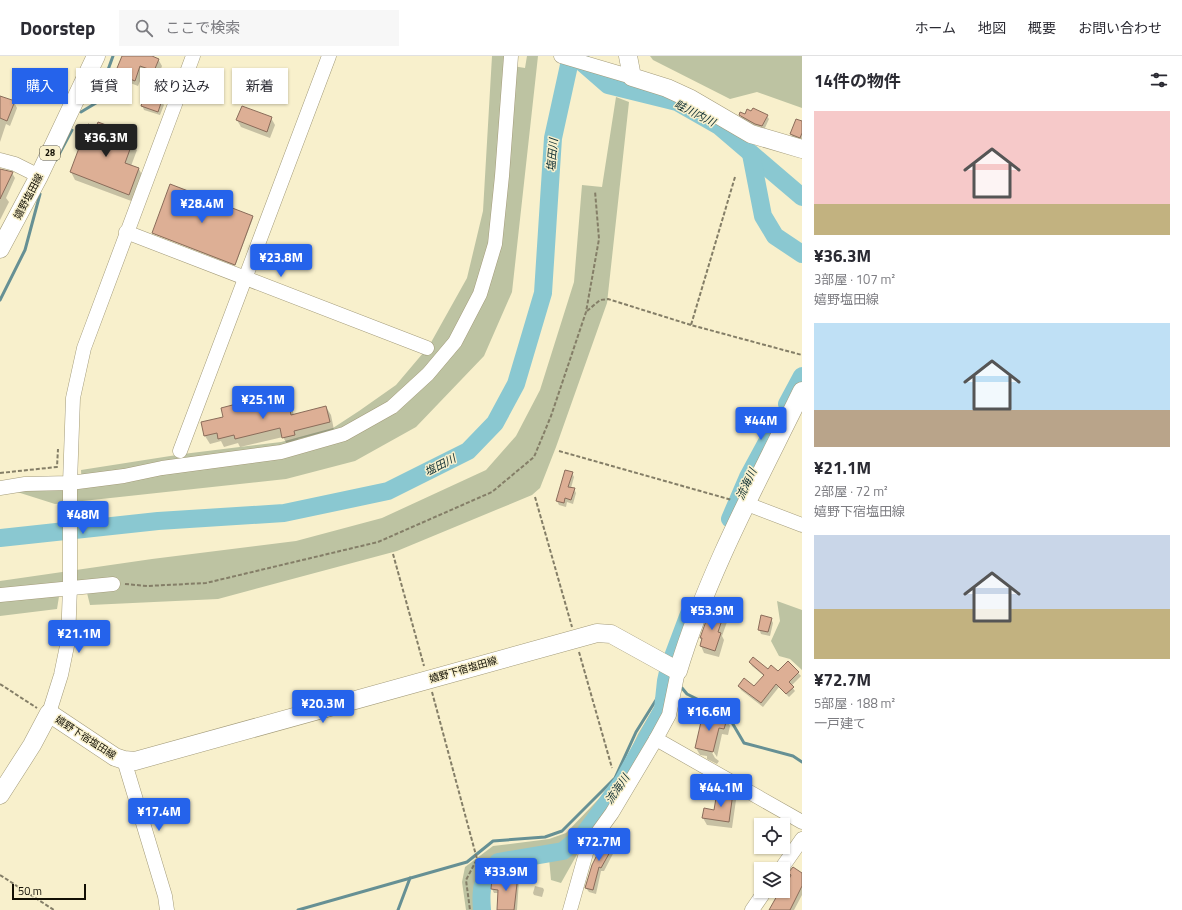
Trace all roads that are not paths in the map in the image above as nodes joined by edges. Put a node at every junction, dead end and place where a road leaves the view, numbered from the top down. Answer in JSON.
{"nodes":[{"id":1,"x":96,"y":56,"type":"edge"},
{"id":2,"x":193,"y":56,"type":"edge"},
{"id":3,"x":329,"y":56,"type":"edge"},
{"id":4,"x":511,"y":56,"type":"edge"},
{"id":5,"x":561,"y":56,"type":"edge"},
{"id":6,"x":628,"y":56,"type":"edge"},
{"id":7,"x":625,"y":75,"type":"junction"},
{"id":8,"x":802,"y":149,"type":"edge"},
{"id":9,"x":0,"y":160,"type":"edge"},
{"id":10,"x":39,"y":176,"type":"junction"},
{"id":11,"x":126,"y":232,"type":"junction"},
{"id":12,"x":0,"y":248,"type":"edge"},
{"id":13,"x":246,"y":278,"type":"junction"},
{"id":14,"x":427,"y":348,"type":"dead end"},
{"id":15,"x":802,"y":391,"type":"edge"},
{"id":16,"x":180,"y":451,"type":"dead end"},
{"id":17,"x":70,"y":483,"type":"junction"},
{"id":18,"x":0,"y":488,"type":"edge"},
{"id":19,"x":739,"y":502,"type":"junction"},
{"id":20,"x":802,"y":525,"type":"edge"},
{"id":21,"x":113,"y":584,"type":"road end"},
{"id":22,"x":70,"y":587,"type":"junction"},
{"id":23,"x":0,"y":595,"type":"edge"},
{"id":24,"x":678,"y":671,"type":"junction"},
{"id":25,"x":49,"y":713,"type":"junction"},
{"id":26,"x":656,"y":739,"type":"junction"},
{"id":27,"x":124,"y":760,"type":"junction"},
{"id":28,"x":0,"y":795,"type":"edge"},
{"id":29,"x":802,"y":822,"type":"edge"},
{"id":30,"x":802,"y":839,"type":"edge"},
{"id":31,"x":786,"y":862,"type":"edge"},
{"id":32,"x":760,"y":898,"type":"edge"},
{"id":33,"x":167,"y":910,"type":"edge"},
{"id":34,"x":570,"y":910,"type":"edge"},
{"id":35,"x":752,"y":910,"type":"edge"}],
"edges":[{"from":1,"to":10,"type":"main road","name":"嬉野塩田線","number":"28"},
{"from":2,"to":11,"type":"street"},
{"from":3,"to":13,"type":"street"},
{"from":4,"to":17,"type":"street"},
{"from":5,"to":7,"type":"street"},
{"from":6,"to":7,"type":"main road"},
{"from":7,"to":8,"type":"main road"},
{"from":9,"to":10,"type":"street"},
{"from":10,"to":12,"type":"main road","name":"嬉野塩田線","number":"28"},
{"from":11,"to":13,"type":"street"},
{"from":11,"to":17,"type":"street"},
{"from":13,"to":14,"type":"street"},
{"from":13,"to":16,"type":"street"},
{"from":15,"to":19,"type":"main road"},
{"from":17,"to":18,"type":"street"},
{"from":17,"to":22,"type":"street"},
{"from":19,"to":20,"type":"street"},
{"from":19,"to":24,"type":"main road"},
{"from":21,"to":22,"type":"street"},
{"from":22,"to":23,"type":"street"},
{"from":22,"to":25,"type":"street"},
{"from":24,"to":26,"type":"street"},
{"from":24,"to":27,"type":"main road","name":"嬉野下宿塩田線"},
{"from":25,"to":27,"type":"main road","name":"嬉野下宿塩田線"},
{"from":25,"to":28,"type":"main road","name":"嬉野下宿塩田線"},
{"from":26,"to":29,"type":"street"},
{"from":26,"to":34,"type":"street"},
{"from":27,"to":33,"type":"street"},
{"from":30,"to":31,"type":"street"},
{"from":32,"to":35,"type":"street"}]}
